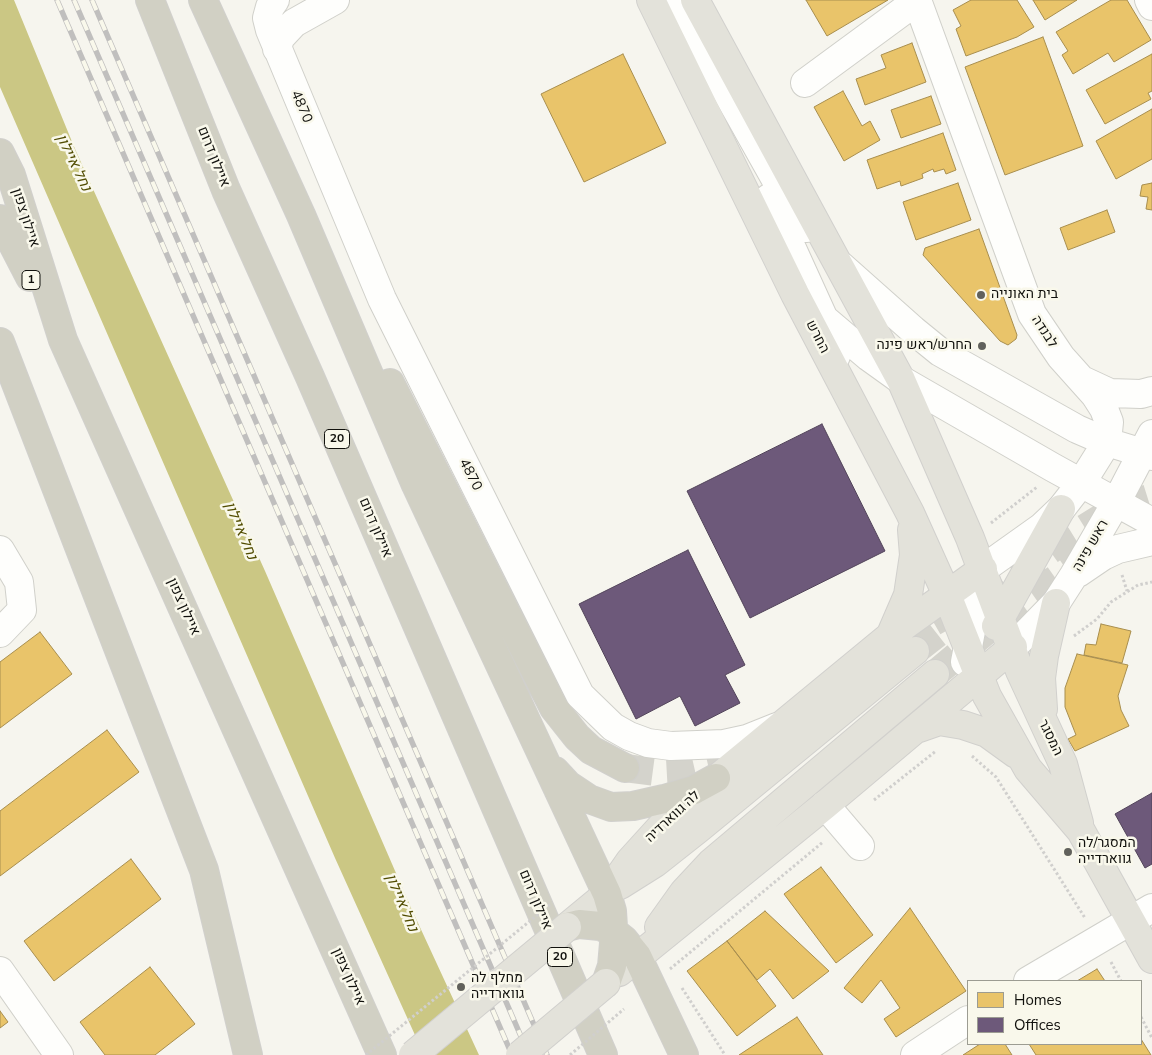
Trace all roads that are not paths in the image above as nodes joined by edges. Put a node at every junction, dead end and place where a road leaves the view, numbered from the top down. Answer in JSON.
{"nodes":[{"id":1,"x":203,"y":0,"type":"edge"},
{"id":2,"x":275,"y":0,"type":"edge"},
{"id":3,"x":335,"y":0,"type":"edge"},
{"id":4,"x":651,"y":0,"type":"edge"},
{"id":5,"x":670,"y":0,"type":"edge"},
{"id":6,"x":675,"y":0,"type":"edge"},
{"id":7,"x":695,"y":0,"type":"edge"},
{"id":8,"x":917,"y":0,"type":"edge"},
{"id":9,"x":1149,"y":0,"type":"edge"},
{"id":10,"x":152,"y":4,"type":"edge"},
{"id":11,"x":1152,"y":6,"type":"edge"},
{"id":12,"x":277,"y":49,"type":"junction"},
{"id":13,"x":805,"y":83,"type":"dead end"},
{"id":14,"x":0,"y":153,"type":"edge"},
{"id":15,"x":301,"y":215,"type":"junction"},
{"id":16,"x":0,"y":219,"type":"edge"},
{"id":17,"x":839,"y":264,"type":"junction"},
{"id":18,"x":795,"y":294,"type":"junction"},
{"id":19,"x":824,"y":319,"type":"junction"},
{"id":20,"x":63,"y":340,"type":"junction"},
{"id":21,"x":0,"y":342,"type":"edge"},
{"id":22,"x":1081,"y":379,"type":"junction"},
{"id":23,"x":901,"y":380,"type":"junction"},
{"id":24,"x":1152,"y":391,"type":"edge"},
{"id":25,"x":850,"y":400,"type":"junction"},
{"id":26,"x":1107,"y":442,"type":"junction"},
{"id":27,"x":1149,"y":448,"type":"edge"},
{"id":28,"x":1082,"y":482,"type":"junction"},
{"id":29,"x":1117,"y":501,"type":"junction"},
{"id":30,"x":1061,"y":508,"type":"junction"},
{"id":31,"x":910,"y":513,"type":"junction"},
{"id":32,"x":1152,"y":522,"type":"edge"},
{"id":33,"x":1152,"y":541,"type":"edge"},
{"id":34,"x":0,"y":550,"type":"edge"},
{"id":35,"x":982,"y":568,"type":"junction"},
{"id":36,"x":1074,"y":575,"type":"junction"},
{"id":37,"x":947,"y":594,"type":"junction"},
{"id":38,"x":1056,"y":603,"type":"junction"},
{"id":39,"x":1000,"y":615,"type":"junction"},
{"id":40,"x":0,"y":633,"type":"edge"},
{"id":41,"x":890,"y":636,"type":"junction"},
{"id":42,"x":1013,"y":647,"type":"junction"},
{"id":43,"x":915,"y":651,"type":"tunnel mouth"},
{"id":44,"x":968,"y":651,"type":"junction"},
{"id":45,"x":935,"y":674,"type":"tunnel mouth"},
{"id":46,"x":969,"y":685,"type":"junction"},
{"id":47,"x":781,"y":725,"type":"junction"},
{"id":48,"x":1045,"y":728,"type":"junction"},
{"id":49,"x":913,"y":732,"type":"junction"},
{"id":50,"x":539,"y":748,"type":"junction"},
{"id":51,"x":624,"y":768,"type":"tunnel mouth"},
{"id":52,"x":1028,"y":769,"type":"junction"},
{"id":53,"x":716,"y":778,"type":"junction"},
{"id":54,"x":825,"y":806,"type":"junction"},
{"id":55,"x":1081,"y":831,"type":"junction"},
{"id":56,"x":860,"y":846,"type":"dead end"},
{"id":57,"x":607,"y":894,"type":"junction"},
{"id":58,"x":1141,"y":914,"type":"edge"},
{"id":59,"x":567,"y":927,"type":"junction"},
{"id":60,"x":614,"y":932,"type":"junction"},
{"id":61,"x":637,"y":956,"type":"junction"},
{"id":62,"x":1152,"y":959,"type":"edge"},
{"id":63,"x":0,"y":971,"type":"edge"},
{"id":64,"x":1030,"y":980,"type":"edge"},
{"id":65,"x":606,"y":983,"type":"junction"},
{"id":66,"x":236,"y":1008,"type":"junction"},
{"id":67,"x":967,"y":1021,"type":"edge"},
{"id":68,"x":53,"y":1053,"type":"edge"},
{"id":69,"x":238,"y":1055,"type":"edge"},
{"id":70,"x":248,"y":1055,"type":"edge"},
{"id":71,"x":382,"y":1055,"type":"edge"},
{"id":72,"x":413,"y":1055,"type":"edge"},
{"id":73,"x":520,"y":1055,"type":"edge"},
{"id":74,"x":603,"y":1055,"type":"edge"},
{"id":75,"x":684,"y":1055,"type":"edge"},
{"id":76,"x":915,"y":1055,"type":"edge"}],
"edges":[{"from":1,"to":15,"type":"highway"},
{"from":2,"to":12,"type":"street","name":"4870"},
{"from":3,"to":12,"type":"street"},
{"from":4,"to":18,"type":"main road","name":"החרש"},
{"from":5,"to":19,"type":"street"},
{"from":6,"to":17,"type":"street"},
{"from":7,"to":17,"type":"main road"},
{"from":8,"to":13,"type":"street"},
{"from":8,"to":22,"type":"street","name":"לבנדה"},
{"from":9,"to":11,"type":"street"},
{"from":10,"to":74,"type":"highway","name":"איילון דרום","number":"20"},
{"from":12,"to":47,"type":"street","name":"4870"},
{"from":14,"to":20,"type":"highway","name":"איילון צפון"},
{"from":15,"to":50,"type":"highway"},
{"from":15,"to":51,"type":"highway"},
{"from":16,"to":20,"type":"highway","number":"1"},
{"from":17,"to":23,"type":"main road"},
{"from":17,"to":26,"type":"street"},
{"from":18,"to":19,"type":"street"},
{"from":18,"to":25,"type":"main road","name":"החרש"},
{"from":19,"to":23,"type":"street"},
{"from":19,"to":25,"type":"street"},
{"from":20,"to":71,"type":"highway","name":"איילון צפון"},
{"from":21,"to":66,"type":"highway"},
{"from":22,"to":24,"type":"street"},
{"from":22,"to":26,"type":"street","name":"לבנדה"},
{"from":23,"to":28,"type":"street"},
{"from":23,"to":35,"type":"main road"},
{"from":25,"to":31,"type":"main road","name":"החרש"},
{"from":26,"to":27,"type":"street"},
{"from":26,"to":28,"type":"street"},
{"from":27,"to":29,"type":"street","name":"ראש פינה"},
{"from":28,"to":29,"type":"street"},
{"from":28,"to":30,"type":"street"},
{"from":29,"to":32,"type":"street"},
{"from":29,"to":36,"type":"street","name":"ראש פינה"},
{"from":30,"to":35,"type":"street"},
{"from":30,"to":39,"type":"main road"},
{"from":31,"to":37,"type":"main road","name":"החרש"},
{"from":31,"to":41,"type":"main road"},
{"from":33,"to":36,"type":"street"},
{"from":34,"to":40,"type":"street"},
{"from":35,"to":37,"type":"main road"},
{"from":35,"to":39,"type":"main road"},
{"from":35,"to":44,"type":"street"},
{"from":36,"to":38,"type":"street","name":"ראש פינה"},
{"from":37,"to":41,"type":"main road","name":"לה גווארדיה"},
{"from":37,"to":44,"type":"main road","name":"החרש"},
{"from":38,"to":42,"type":"street","name":"ראש פינה"},
{"from":38,"to":48,"type":"main road"},
{"from":39,"to":42,"type":"main road"},
{"from":39,"to":46,"type":"main road"},
{"from":41,"to":47,"type":"main road","name":"לה גווארדיה"},
{"from":42,"to":46,"type":"main road"},
{"from":42,"to":48,"type":"main road","name":"המסגר"},
{"from":43,"to":57,"type":"main road"},
{"from":44,"to":46,"type":"main road","name":"החרש"},
{"from":45,"to":61,"type":"main road"},
{"from":46,"to":49,"type":"main road"},
{"from":46,"to":52,"type":"main road","name":"המסגר"},
{"from":47,"to":53,"type":"main road","name":"לה גווארדיה"},
{"from":48,"to":55,"type":"main road","name":"המסגר"},
{"from":49,"to":52,"type":"main road"},
{"from":49,"to":54,"type":"main road"},
{"from":50,"to":53,"type":"highway"},
{"from":50,"to":57,"type":"highway"},
{"from":52,"to":55,"type":"main road","name":"המסגר"},
{"from":53,"to":57,"type":"main road","name":"לה גווארדיה"},
{"from":54,"to":56,"type":"street"},
{"from":54,"to":61,"type":"main road"},
{"from":55,"to":58,"type":"main road","name":"המסגר"},
{"from":57,"to":59,"type":"main road","name":"לה גווארדיה"},
{"from":57,"to":60,"type":"highway"},
{"from":58,"to":62,"type":"main road","name":"המסגר"},
{"from":58,"to":64,"type":"street"},
{"from":59,"to":60,"type":"highway"},
{"from":59,"to":72,"type":"main road","name":"לה גווארדיה","bridge":true},
{"from":60,"to":61,"type":"highway"},
{"from":60,"to":65,"type":"highway"},
{"from":61,"to":65,"type":"main road"},
{"from":61,"to":75,"type":"highway"},
{"from":63,"to":68,"type":"street"},
{"from":65,"to":73,"type":"main road","bridge":true},
{"from":66,"to":69,"type":"highway"},
{"from":66,"to":70,"type":"highway"},
{"from":67,"to":76,"type":"street"}]}
